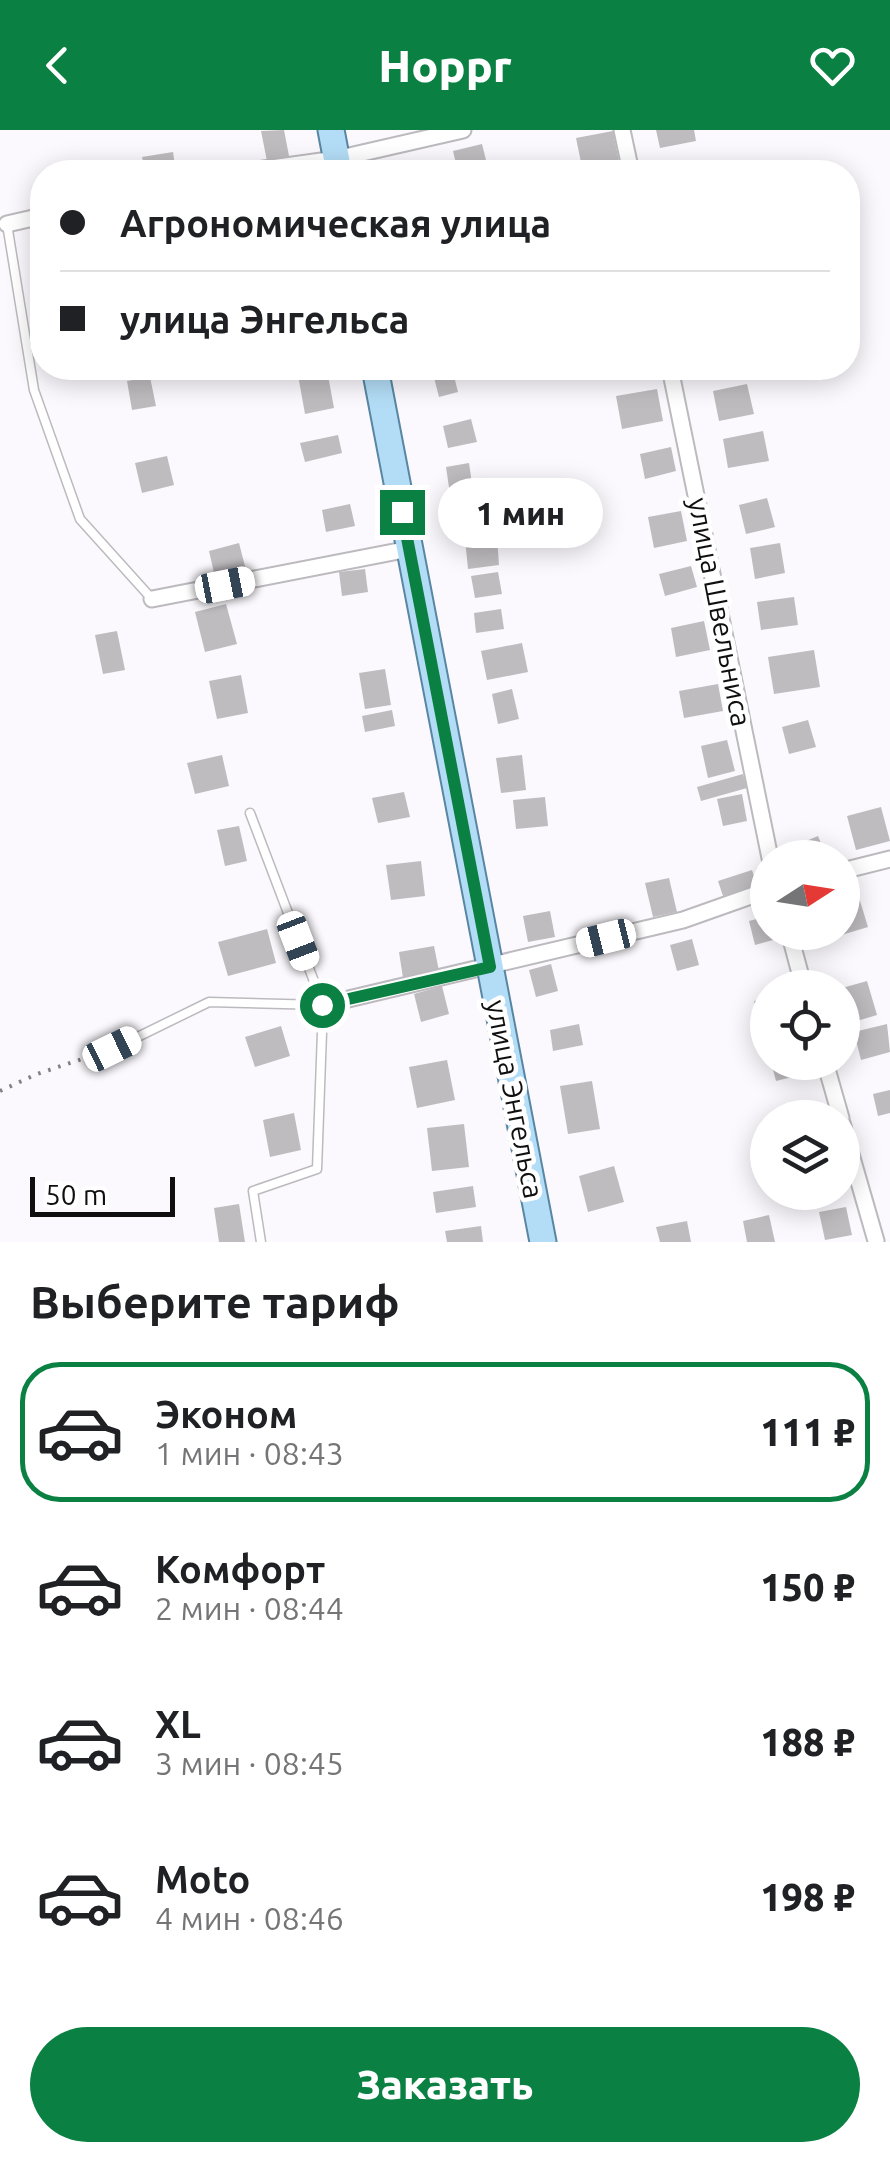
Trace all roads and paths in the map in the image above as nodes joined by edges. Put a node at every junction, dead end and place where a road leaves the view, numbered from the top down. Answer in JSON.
{"nodes":[{"id":1,"x":330,"y":130,"type":"edge"},
{"id":2,"x":463,"y":130,"type":"edge"},
{"id":3,"x":622,"y":130,"type":"edge"},
{"id":4,"x":336,"y":160,"type":"edge"},
{"id":5,"x":358,"y":160,"type":"edge"},
{"id":6,"x":628,"y":160,"type":"edge"},
{"id":7,"x":30,"y":219,"type":"edge"},
{"id":8,"x":6,"y":224,"type":"joint"},
{"id":9,"x":30,"y":366,"type":"edge"},
{"id":10,"x":32,"y":380,"type":"edge"},
{"id":11,"x":377,"y":380,"type":"edge"},
{"id":12,"x":672,"y":380,"type":"edge"},
{"id":13,"x":408,"y":549,"type":"junction"},
{"id":14,"x":152,"y":599,"type":"joint"},
{"id":15,"x":250,"y":812,"type":"dead end"},
{"id":16,"x":766,"y":840,"type":"edge"},
{"id":17,"x":890,"y":859,"type":"edge"},
{"id":18,"x":860,"y":866,"type":"edge"},
{"id":19,"x":750,"y":896,"type":"edge"},
{"id":20,"x":490,"y":967,"type":"junction"},
{"id":21,"x":322,"y":1005,"type":"junction"},
{"id":22,"x":112,"y":1049,"type":"joint"},
{"id":23,"x":0,"y":1091,"type":"edge"},
{"id":24,"x":860,"y":1191,"type":"edge"},
{"id":25,"x":890,"y":1238,"type":"edge"},
{"id":26,"x":261,"y":1242,"type":"edge"},
{"id":27,"x":543,"y":1242,"type":"edge"},
{"id":28,"x":873,"y":1242,"type":"edge"}],
"edges":[{"from":1,"to":4,"type":"main road"},
{"from":2,"to":5,"type":"street"},
{"from":3,"to":6,"type":"street"},
{"from":7,"to":8,"type":"street"},
{"from":8,"to":9,"type":"lane"},
{"from":10,"to":14,"type":"lane"},
{"from":11,"to":13,"type":"main road","name":"улица Энгельса"},
{"from":12,"to":16,"type":"street","name":"улица Швельниса"},
{"from":13,"to":14,"type":"street"},
{"from":13,"to":20,"type":"main road","name":"улица Энгельса"},
{"from":15,"to":21,"type":"lane"},
{"from":17,"to":18,"type":"street"},
{"from":19,"to":20,"type":"street"},
{"from":20,"to":21,"type":"street"},
{"from":20,"to":27,"type":"main road","name":"улица Энгельса"},
{"from":21,"to":22,"type":"lane"},
{"from":21,"to":26,"type":"lane"},
{"from":22,"to":23,"type":"path"},
{"from":24,"to":28,"type":"street"},
{"from":25,"to":28,"type":"street"}]}
